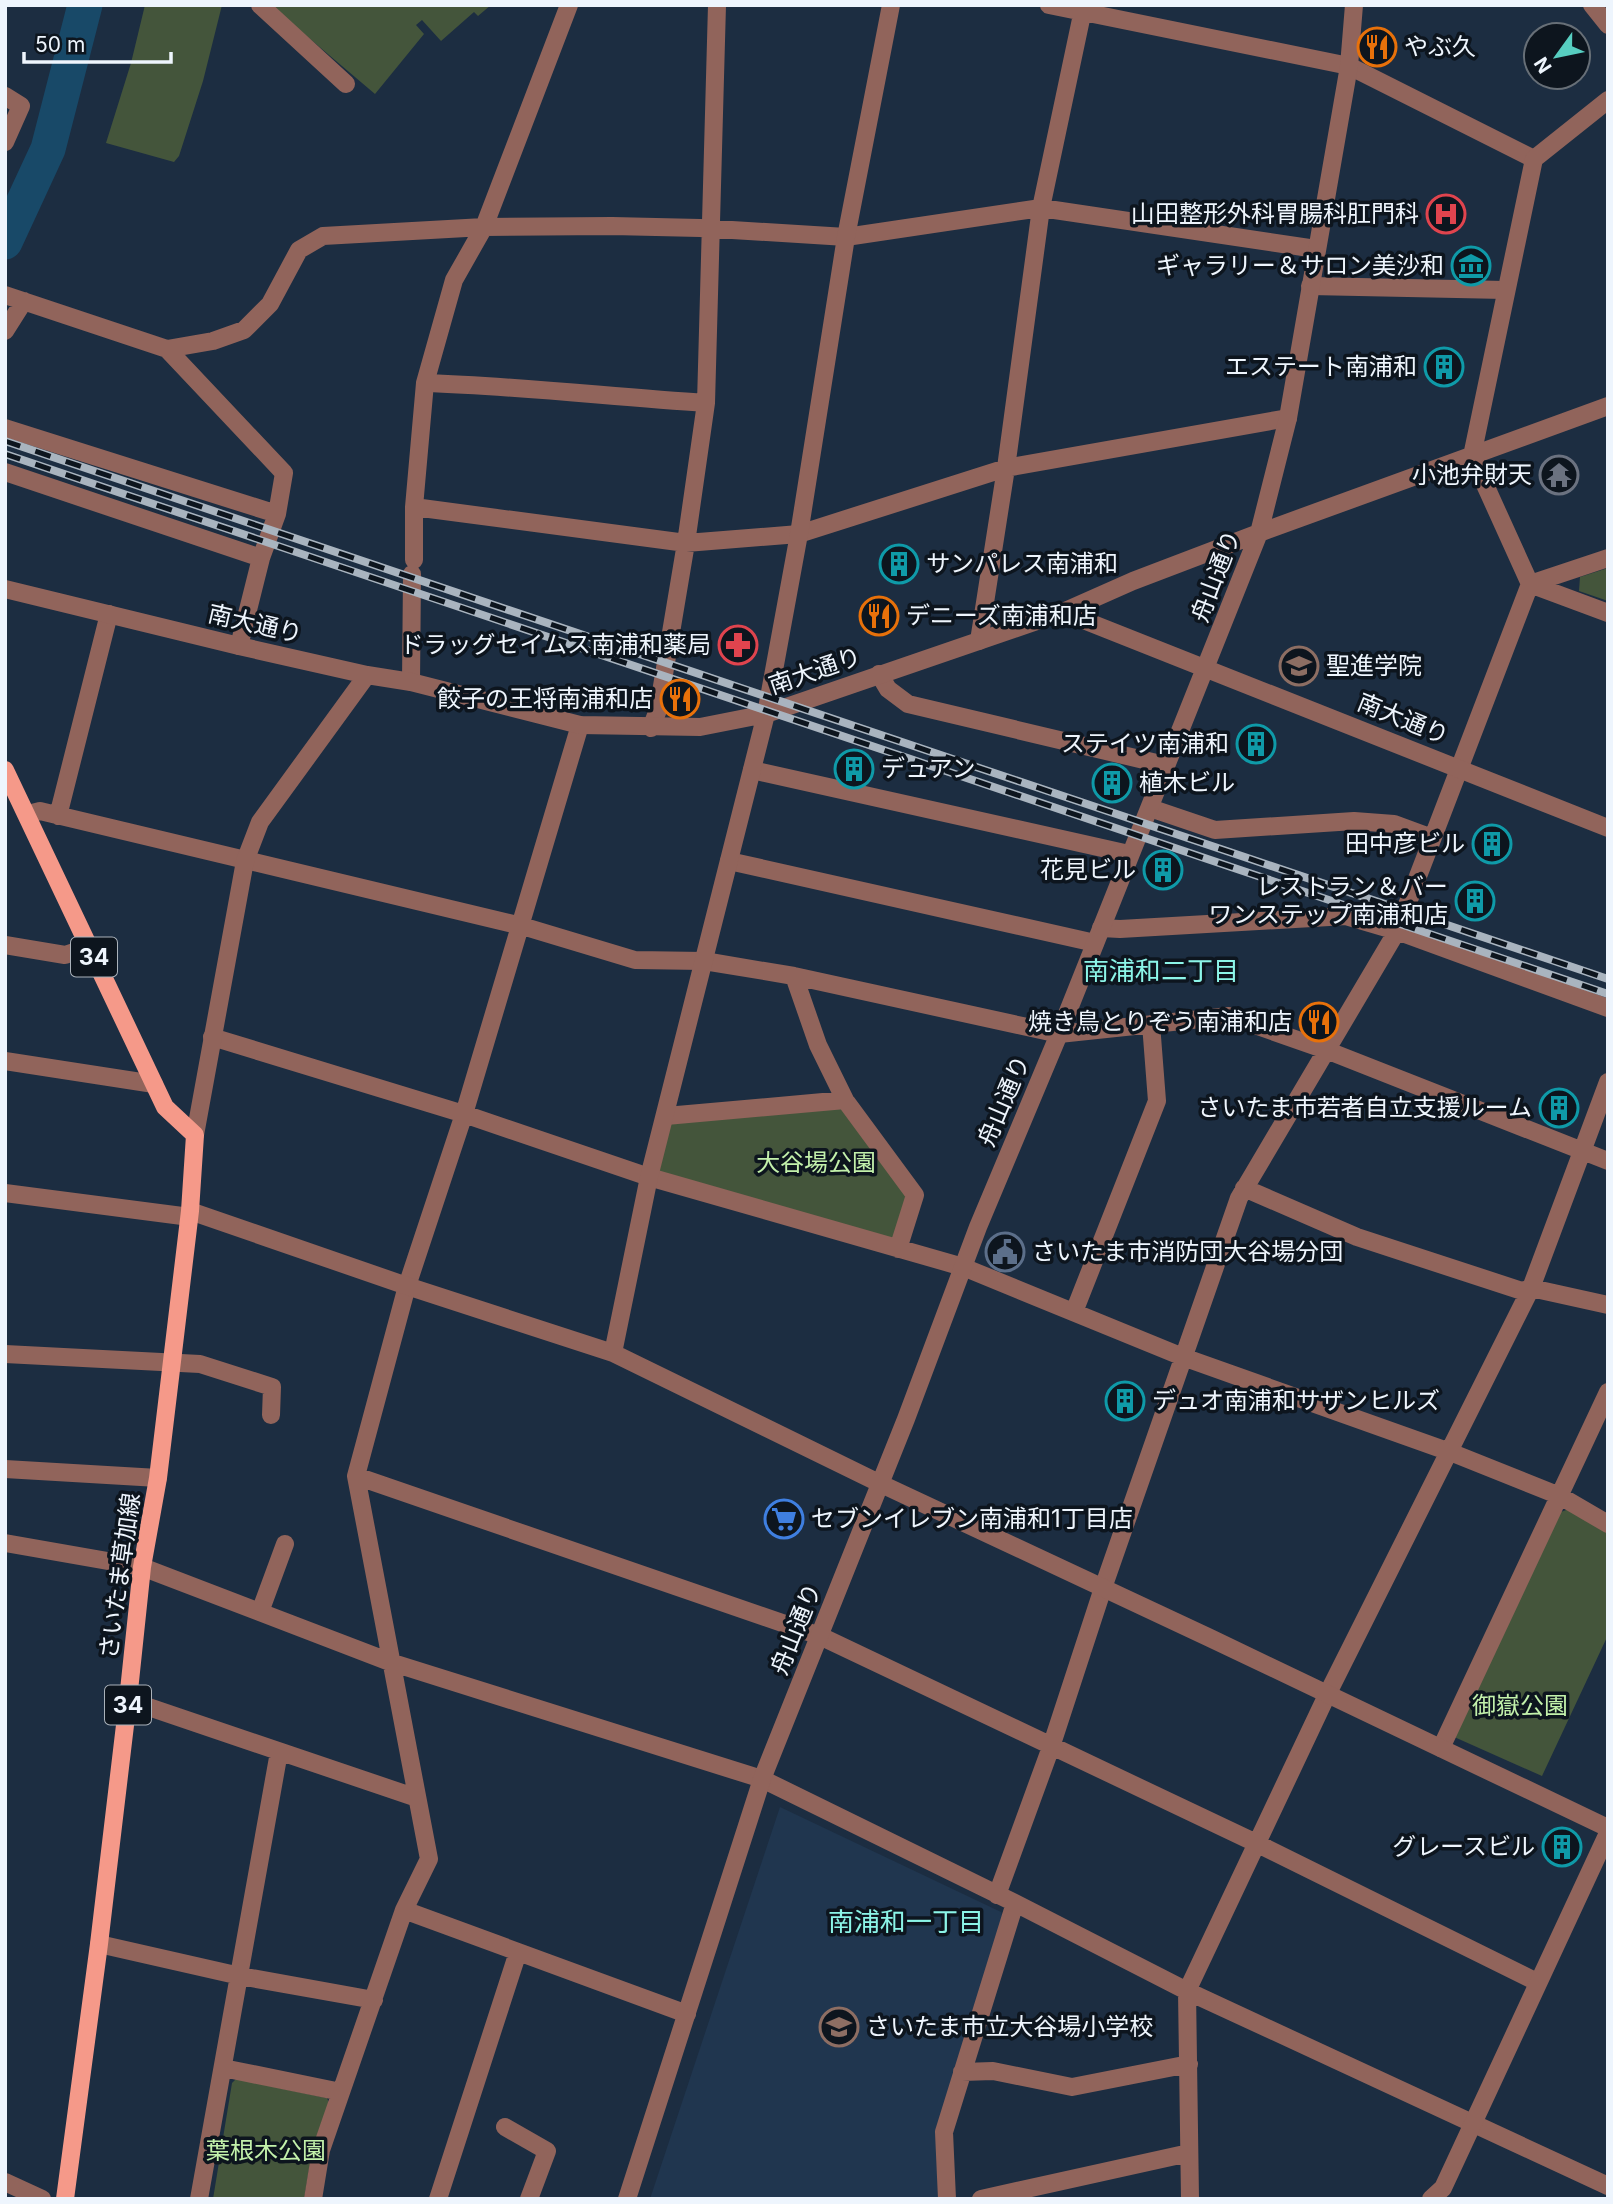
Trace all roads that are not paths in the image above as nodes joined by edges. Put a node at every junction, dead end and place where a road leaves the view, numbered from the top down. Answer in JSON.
{"nodes":[{"id":1,"x":260,"y":5,"type":"edge"},
{"id":2,"x":569,"y":5,"type":"edge"},
{"id":3,"x":717,"y":5,"type":"edge"},
{"id":4,"x":891,"y":5,"type":"edge"},
{"id":5,"x":1049,"y":5,"type":"edge"},
{"id":6,"x":1354,"y":5,"type":"edge"},
{"id":7,"x":1592,"y":5,"type":"edge"},
{"id":8,"x":1083,"y":9,"type":"edge"},
{"id":9,"x":1608,"y":25,"type":"edge"},
{"id":10,"x":1349,"y":66,"type":"junction"},
{"id":11,"x":346,"y":84,"type":"dead end"},
{"id":12,"x":5,"y":96,"type":"edge"},
{"id":13,"x":1608,"y":100,"type":"edge"},
{"id":14,"x":5,"y":142,"type":"edge"},
{"id":15,"x":1534,"y":159,"type":"junction"},
{"id":16,"x":1041,"y":208,"type":"junction"},
{"id":17,"x":484,"y":227,"type":"junction"},
{"id":18,"x":712,"y":229,"type":"junction"},
{"id":19,"x":846,"y":237,"type":"junction"},
{"id":20,"x":1316,"y":249,"type":"junction"},
{"id":21,"x":1310,"y":286,"type":"junction"},
{"id":22,"x":1505,"y":290,"type":"junction"},
{"id":23,"x":12,"y":297,"type":"edge"},
{"id":24,"x":5,"y":331,"type":"edge"},
{"id":25,"x":167,"y":349,"type":"junction"},
{"id":26,"x":425,"y":383,"type":"junction"},
{"id":27,"x":706,"y":403,"type":"junction"},
{"id":28,"x":1608,"y":405,"type":"edge"},
{"id":29,"x":1288,"y":418,"type":"junction"},
{"id":30,"x":5,"y":428,"type":"edge"},
{"id":31,"x":1472,"y":456,"type":"junction"},
{"id":32,"x":1006,"y":467,"type":"junction"},
{"id":33,"x":5,"y":472,"type":"edge"},
{"id":34,"x":414,"y":508,"type":"junction"},
{"id":35,"x":276,"y":514,"type":"junction"},
{"id":36,"x":1259,"y":533,"type":"junction"},
{"id":37,"x":799,"y":534,"type":"junction"},
{"id":38,"x":687,"y":543,"type":"junction"},
{"id":39,"x":261,"y":558,"type":"junction"},
{"id":40,"x":1608,"y":558,"type":"edge"},
{"id":41,"x":1530,"y":584,"type":"junction"},
{"id":42,"x":5,"y":589,"type":"edge"},
{"id":43,"x":1063,"y":612,"type":"junction"},
{"id":44,"x":1608,"y":612,"type":"edge"},
{"id":45,"x":110,"y":614,"type":"junction"},
{"id":46,"x":979,"y":641,"type":"junction"},
{"id":47,"x":239,"y":646,"type":"junction"},
{"id":48,"x":1206,"y":667,"type":"junction"},
{"id":49,"x":879,"y":674,"type":"junction"},
{"id":50,"x":367,"y":675,"type":"junction"},
{"id":51,"x":411,"y":682,"type":"junction"},
{"id":52,"x":766,"y":714,"type":"junction"},
{"id":53,"x":580,"y":725,"type":"junction"},
{"id":54,"x":651,"y":728,"type":"junction"},
{"id":55,"x":1165,"y":765,"type":"junction"},
{"id":56,"x":1459,"y":768,"type":"junction"},
{"id":57,"x":5,"y":770,"type":"edge"},
{"id":58,"x":752,"y":770,"type":"junction"},
{"id":59,"x":1150,"y":808,"type":"junction"},
{"id":60,"x":27,"y":814,"type":"junction"},
{"id":61,"x":58,"y":816,"type":"junction"},
{"id":62,"x":1608,"y":828,"type":"edge"},
{"id":63,"x":1432,"y":838,"type":"junction"},
{"id":64,"x":1129,"y":854,"type":"junction"},
{"id":65,"x":245,"y":861,"type":"junction"},
{"id":66,"x":729,"y":861,"type":"junction"},
{"id":67,"x":522,"y":926,"type":"junction"},
{"id":68,"x":1396,"y":931,"type":"junction"},
{"id":69,"x":1098,"y":935,"type":"junction"},
{"id":70,"x":5,"y":945,"type":"edge"},
{"id":71,"x":89,"y":947,"type":"junction"},
{"id":72,"x":704,"y":961,"type":"junction"},
{"id":73,"x":794,"y":976,"type":"junction"},
{"id":74,"x":1608,"y":1008,"type":"edge"},
{"id":75,"x":1151,"y":1024,"type":"junction"},
{"id":76,"x":1059,"y":1034,"type":"junction"},
{"id":77,"x":212,"y":1037,"type":"junction"},
{"id":78,"x":1326,"y":1050,"type":"junction"},
{"id":79,"x":5,"y":1061,"type":"edge"},
{"id":80,"x":1608,"y":1082,"type":"edge"},
{"id":81,"x":153,"y":1084,"type":"junction"},
{"id":82,"x":845,"y":1100,"type":"junction"},
{"id":83,"x":464,"y":1114,"type":"junction"},
{"id":84,"x":666,"y":1116,"type":"junction"},
{"id":85,"x":195,"y":1135,"type":"junction"},
{"id":86,"x":1581,"y":1151,"type":"junction"},
{"id":87,"x":1608,"y":1161,"type":"edge"},
{"id":88,"x":649,"y":1177,"type":"junction"},
{"id":89,"x":1244,"y":1188,"type":"junction"},
{"id":90,"x":5,"y":1193,"type":"edge"},
{"id":91,"x":190,"y":1214,"type":"junction"},
{"id":92,"x":898,"y":1249,"type":"junction"},
{"id":93,"x":962,"y":1268,"type":"junction"},
{"id":94,"x":407,"y":1286,"type":"junction"},
{"id":95,"x":1531,"y":1288,"type":"junction"},
{"id":96,"x":1608,"y":1305,"type":"edge"},
{"id":97,"x":1074,"y":1312,"type":"junction"},
{"id":98,"x":613,"y":1353,"type":"junction"},
{"id":99,"x":5,"y":1354,"type":"edge"},
{"id":100,"x":1183,"y":1357,"type":"junction"},
{"id":101,"x":172,"y":1364,"type":"junction"},
{"id":102,"x":1608,"y":1392,"type":"edge"},
{"id":103,"x":271,"y":1415,"type":"dead end"},
{"id":104,"x":1450,"y":1452,"type":"junction"},
{"id":105,"x":5,"y":1469,"type":"edge"},
{"id":106,"x":356,"y":1476,"type":"junction"},
{"id":107,"x":158,"y":1478,"type":"junction"},
{"id":108,"x":879,"y":1483,"type":"junction"},
{"id":109,"x":1560,"y":1496,"type":"junction"},
{"id":110,"x":1608,"y":1524,"type":"edge"},
{"id":111,"x":5,"y":1542,"type":"edge"},
{"id":112,"x":285,"y":1544,"type":"dead end"},
{"id":113,"x":142,"y":1567,"type":"junction"},
{"id":114,"x":1103,"y":1588,"type":"junction"},
{"id":115,"x":260,"y":1612,"type":"junction"},
{"id":116,"x":820,"y":1636,"type":"junction"},
{"id":117,"x":390,"y":1662,"type":"junction"},
{"id":118,"x":1327,"y":1695,"type":"junction"},
{"id":119,"x":128,"y":1700,"type":"junction"},
{"id":120,"x":1051,"y":1747,"type":"junction"},
{"id":121,"x":1441,"y":1748,"type":"junction"},
{"id":122,"x":279,"y":1752,"type":"junction"},
{"id":123,"x":762,"y":1779,"type":"junction"},
{"id":124,"x":417,"y":1798,"type":"junction"},
{"id":125,"x":1606,"y":1838,"type":"edge"},
{"id":126,"x":1256,"y":1843,"type":"junction"},
{"id":127,"x":998,"y":1895,"type":"junction"},
{"id":128,"x":1015,"y":1903,"type":"junction"},
{"id":129,"x":404,"y":1910,"type":"junction"},
{"id":130,"x":99,"y":1944,"type":"junction"},
{"id":131,"x":518,"y":1952,"type":"junction"},
{"id":132,"x":240,"y":1976,"type":"junction"},
{"id":133,"x":1537,"y":1982,"type":"junction"},
{"id":134,"x":1187,"y":1991,"type":"junction"},
{"id":135,"x":374,"y":2000,"type":"junction"},
{"id":136,"x":687,"y":2014,"type":"junction"},
{"id":137,"x":1189,"y":2064,"type":"junction"},
{"id":138,"x":223,"y":2068,"type":"junction"},
{"id":139,"x":962,"y":2072,"type":"junction"},
{"id":140,"x":341,"y":2092,"type":"junction"},
{"id":141,"x":1474,"y":2123,"type":"junction"},
{"id":142,"x":505,"y":2127,"type":"dead end"},
{"id":143,"x":1189,"y":2153,"type":"junction"},
{"id":144,"x":5,"y":2182,"type":"edge"},
{"id":145,"x":1608,"y":2187,"type":"edge"},
{"id":146,"x":42,"y":2199,"type":"edge"},
{"id":147,"x":65,"y":2199,"type":"edge"},
{"id":148,"x":199,"y":2199,"type":"edge"},
{"id":149,"x":313,"y":2199,"type":"edge"},
{"id":150,"x":438,"y":2199,"type":"edge"},
{"id":151,"x":529,"y":2199,"type":"edge"},
{"id":152,"x":627,"y":2199,"type":"edge"},
{"id":153,"x":947,"y":2199,"type":"edge"},
{"id":154,"x":981,"y":2199,"type":"edge"},
{"id":155,"x":1190,"y":2199,"type":"edge"},
{"id":156,"x":1431,"y":2199,"type":"edge"},
{"id":157,"x":1605,"y":2199,"type":"edge"}],
"edges":[{"from":1,"to":11,"type":"street"},
{"from":2,"to":17,"type":"street"},
{"from":3,"to":18,"type":"street"},
{"from":4,"to":19,"type":"street"},
{"from":5,"to":8,"type":"street"},
{"from":6,"to":10,"type":"street","name":"舟山通り"},
{"from":7,"to":9,"type":"street"},
{"from":8,"to":10,"type":"street"},
{"from":8,"to":16,"type":"street"},
{"from":10,"to":15,"type":"street"},
{"from":10,"to":20,"type":"street","name":"舟山通り"},
{"from":12,"to":14,"type":"street"},
{"from":13,"to":15,"type":"street"},
{"from":15,"to":22,"type":"street"},
{"from":16,"to":19,"type":"street"},
{"from":16,"to":20,"type":"street"},
{"from":16,"to":32,"type":"street"},
{"from":17,"to":18,"type":"street"},
{"from":17,"to":25,"type":"street"},
{"from":17,"to":26,"type":"street"},
{"from":18,"to":19,"type":"street"},
{"from":18,"to":27,"type":"street"},
{"from":19,"to":37,"type":"street"},
{"from":20,"to":21,"type":"street","name":"舟山通り"},
{"from":21,"to":22,"type":"street"},
{"from":21,"to":29,"type":"street","name":"舟山通り"},
{"from":22,"to":31,"type":"street"},
{"from":23,"to":24,"type":"street"},
{"from":23,"to":25,"type":"street"},
{"from":25,"to":35,"type":"street"},
{"from":26,"to":27,"type":"street"},
{"from":26,"to":34,"type":"street"},
{"from":27,"to":38,"type":"street"},
{"from":28,"to":31,"type":"street"},
{"from":29,"to":32,"type":"street"},
{"from":29,"to":36,"type":"street","name":"舟山通り"},
{"from":30,"to":35,"type":"street"},
{"from":31,"to":36,"type":"street"},
{"from":31,"to":41,"type":"street"},
{"from":32,"to":37,"type":"street"},
{"from":32,"to":46,"type":"street"},
{"from":33,"to":39,"type":"street"},
{"from":34,"to":38,"type":"street"},
{"from":34,"to":51,"type":"street"},
{"from":35,"to":39,"type":"street"},
{"from":36,"to":43,"type":"street"},
{"from":36,"to":48,"type":"street","name":"舟山通り"},
{"from":37,"to":38,"type":"street"},
{"from":37,"to":52,"type":"street"},
{"from":38,"to":54,"type":"street"},
{"from":39,"to":47,"type":"street"},
{"from":40,"to":41,"type":"street"},
{"from":41,"to":44,"type":"street"},
{"from":41,"to":56,"type":"street"},
{"from":42,"to":45,"type":"street","name":"南大通り"},
{"from":43,"to":46,"type":"street","name":"南大通り"},
{"from":43,"to":48,"type":"street","name":"南大通り"},
{"from":45,"to":47,"type":"street","name":"南大通り"},
{"from":45,"to":61,"type":"street"},
{"from":46,"to":49,"type":"street","name":"南大通り"},
{"from":47,"to":50,"type":"street","name":"南大通り"},
{"from":48,"to":55,"type":"street","name":"舟山通り"},
{"from":48,"to":56,"type":"street","name":"南大通り"},
{"from":49,"to":52,"type":"street","name":"南大通り"},
{"from":49,"to":55,"type":"street"},
{"from":50,"to":51,"type":"street","name":"南大通り"},
{"from":50,"to":65,"type":"street"},
{"from":51,"to":53,"type":"street","name":"南大通り"},
{"from":52,"to":54,"type":"street","name":"南大通り"},
{"from":52,"to":58,"type":"street"},
{"from":53,"to":54,"type":"street","name":"南大通り"},
{"from":53,"to":67,"type":"street"},
{"from":55,"to":59,"type":"street","name":"舟山通り"},
{"from":56,"to":62,"type":"street","name":"南大通り"},
{"from":56,"to":63,"type":"street"},
{"from":57,"to":60,"type":"main road","number":"34"},
{"from":58,"to":64,"type":"street"},
{"from":58,"to":66,"type":"street"},
{"from":59,"to":63,"type":"street"},
{"from":59,"to":64,"type":"street","name":"舟山通り"},
{"from":60,"to":61,"type":"street"},
{"from":60,"to":71,"type":"main road","number":"34"},
{"from":61,"to":65,"type":"street"},
{"from":63,"to":68,"type":"street"},
{"from":64,"to":69,"type":"street","name":"舟山通り"},
{"from":65,"to":67,"type":"street"},
{"from":65,"to":77,"type":"street"},
{"from":66,"to":69,"type":"street"},
{"from":66,"to":72,"type":"street"},
{"from":67,"to":72,"type":"street"},
{"from":67,"to":83,"type":"street"},
{"from":68,"to":69,"type":"street"},
{"from":68,"to":74,"type":"street"},
{"from":68,"to":78,"type":"street"},
{"from":69,"to":76,"type":"street","name":"舟山通り"},
{"from":70,"to":71,"type":"street"},
{"from":71,"to":81,"type":"main road","number":"34"},
{"from":72,"to":73,"type":"street"},
{"from":72,"to":84,"type":"street"},
{"from":73,"to":76,"type":"street"},
{"from":73,"to":82,"type":"street"},
{"from":75,"to":76,"type":"street"},
{"from":75,"to":78,"type":"street"},
{"from":75,"to":97,"type":"street"},
{"from":76,"to":93,"type":"street","name":"舟山通り"},
{"from":77,"to":83,"type":"street"},
{"from":77,"to":85,"type":"street"},
{"from":78,"to":86,"type":"street"},
{"from":78,"to":89,"type":"street"},
{"from":79,"to":81,"type":"street"},
{"from":80,"to":86,"type":"street"},
{"from":81,"to":85,"type":"main road","number":"34"},
{"from":82,"to":84,"type":"street"},
{"from":82,"to":92,"type":"street"},
{"from":83,"to":88,"type":"street"},
{"from":83,"to":94,"type":"street"},
{"from":84,"to":88,"type":"street"},
{"from":85,"to":91,"type":"main road","number":"34"},
{"from":86,"to":87,"type":"street"},
{"from":86,"to":95,"type":"street"},
{"from":88,"to":92,"type":"street"},
{"from":88,"to":98,"type":"street"},
{"from":89,"to":95,"type":"street"},
{"from":89,"to":100,"type":"street"},
{"from":90,"to":91,"type":"street"},
{"from":91,"to":94,"type":"street"},
{"from":91,"to":101,"type":"main road","name":"さいたま草加線","number":"34"},
{"from":92,"to":93,"type":"street"},
{"from":93,"to":97,"type":"street"},
{"from":93,"to":108,"type":"street","name":"舟山通り"},
{"from":94,"to":98,"type":"street"},
{"from":94,"to":106,"type":"street"},
{"from":95,"to":96,"type":"street"},
{"from":95,"to":104,"type":"street"},
{"from":97,"to":100,"type":"street"},
{"from":98,"to":108,"type":"street"},
{"from":99,"to":101,"type":"street"},
{"from":100,"to":104,"type":"street"},
{"from":100,"to":114,"type":"street"},
{"from":101,"to":103,"type":"street"},
{"from":101,"to":107,"type":"main road","name":"さいたま草加線","number":"34"},
{"from":102,"to":109,"type":"street"},
{"from":104,"to":109,"type":"street"},
{"from":104,"to":118,"type":"street"},
{"from":105,"to":107,"type":"street"},
{"from":106,"to":116,"type":"street"},
{"from":106,"to":117,"type":"street"},
{"from":107,"to":113,"type":"main road","name":"さいたま草加線","number":"34"},
{"from":108,"to":114,"type":"street"},
{"from":108,"to":116,"type":"street","name":"舟山通り"},
{"from":109,"to":110,"type":"street"},
{"from":109,"to":121,"type":"street"},
{"from":111,"to":113,"type":"street"},
{"from":112,"to":115,"type":"street"},
{"from":113,"to":115,"type":"street"},
{"from":113,"to":119,"type":"main road","name":"さいたま草加線","number":"34"},
{"from":114,"to":118,"type":"street"},
{"from":114,"to":120,"type":"street"},
{"from":115,"to":117,"type":"street"},
{"from":116,"to":120,"type":"street"},
{"from":116,"to":123,"type":"street","name":"舟山通り"},
{"from":117,"to":123,"type":"street"},
{"from":117,"to":124,"type":"street"},
{"from":118,"to":121,"type":"street"},
{"from":118,"to":126,"type":"street"},
{"from":119,"to":122,"type":"street"},
{"from":119,"to":130,"type":"main road","name":"さいたま草加線","number":"34"},
{"from":120,"to":126,"type":"street"},
{"from":120,"to":127,"type":"street"},
{"from":121,"to":125,"type":"street"},
{"from":122,"to":124,"type":"street"},
{"from":122,"to":132,"type":"street"},
{"from":123,"to":127,"type":"street"},
{"from":123,"to":136,"type":"street","name":"舟山通り"},
{"from":124,"to":129,"type":"street"},
{"from":125,"to":133,"type":"street"},
{"from":126,"to":133,"type":"street"},
{"from":126,"to":134,"type":"street"},
{"from":127,"to":128,"type":"street"},
{"from":128,"to":134,"type":"street"},
{"from":128,"to":139,"type":"street"},
{"from":129,"to":131,"type":"street"},
{"from":129,"to":135,"type":"street"},
{"from":130,"to":132,"type":"street"},
{"from":130,"to":147,"type":"main road","name":"さいたま草加線","number":"34"},
{"from":131,"to":136,"type":"street"},
{"from":131,"to":150,"type":"street"},
{"from":132,"to":135,"type":"street"},
{"from":132,"to":138,"type":"street"},
{"from":133,"to":141,"type":"street"},
{"from":134,"to":137,"type":"street"},
{"from":134,"to":141,"type":"street"},
{"from":135,"to":140,"type":"street"},
{"from":136,"to":152,"type":"street","name":"舟山通り"},
{"from":137,"to":139,"type":"street"},
{"from":137,"to":143,"type":"street"},
{"from":138,"to":140,"type":"street"},
{"from":138,"to":148,"type":"street"},
{"from":139,"to":153,"type":"street"},
{"from":140,"to":149,"type":"street"},
{"from":141,"to":145,"type":"street"},
{"from":141,"to":156,"type":"street"},
{"from":142,"to":151,"type":"street"},
{"from":143,"to":154,"type":"street"},
{"from":143,"to":155,"type":"street"},
{"from":144,"to":146,"type":"street"},
{"from":145,"to":157,"type":"street"}]}
